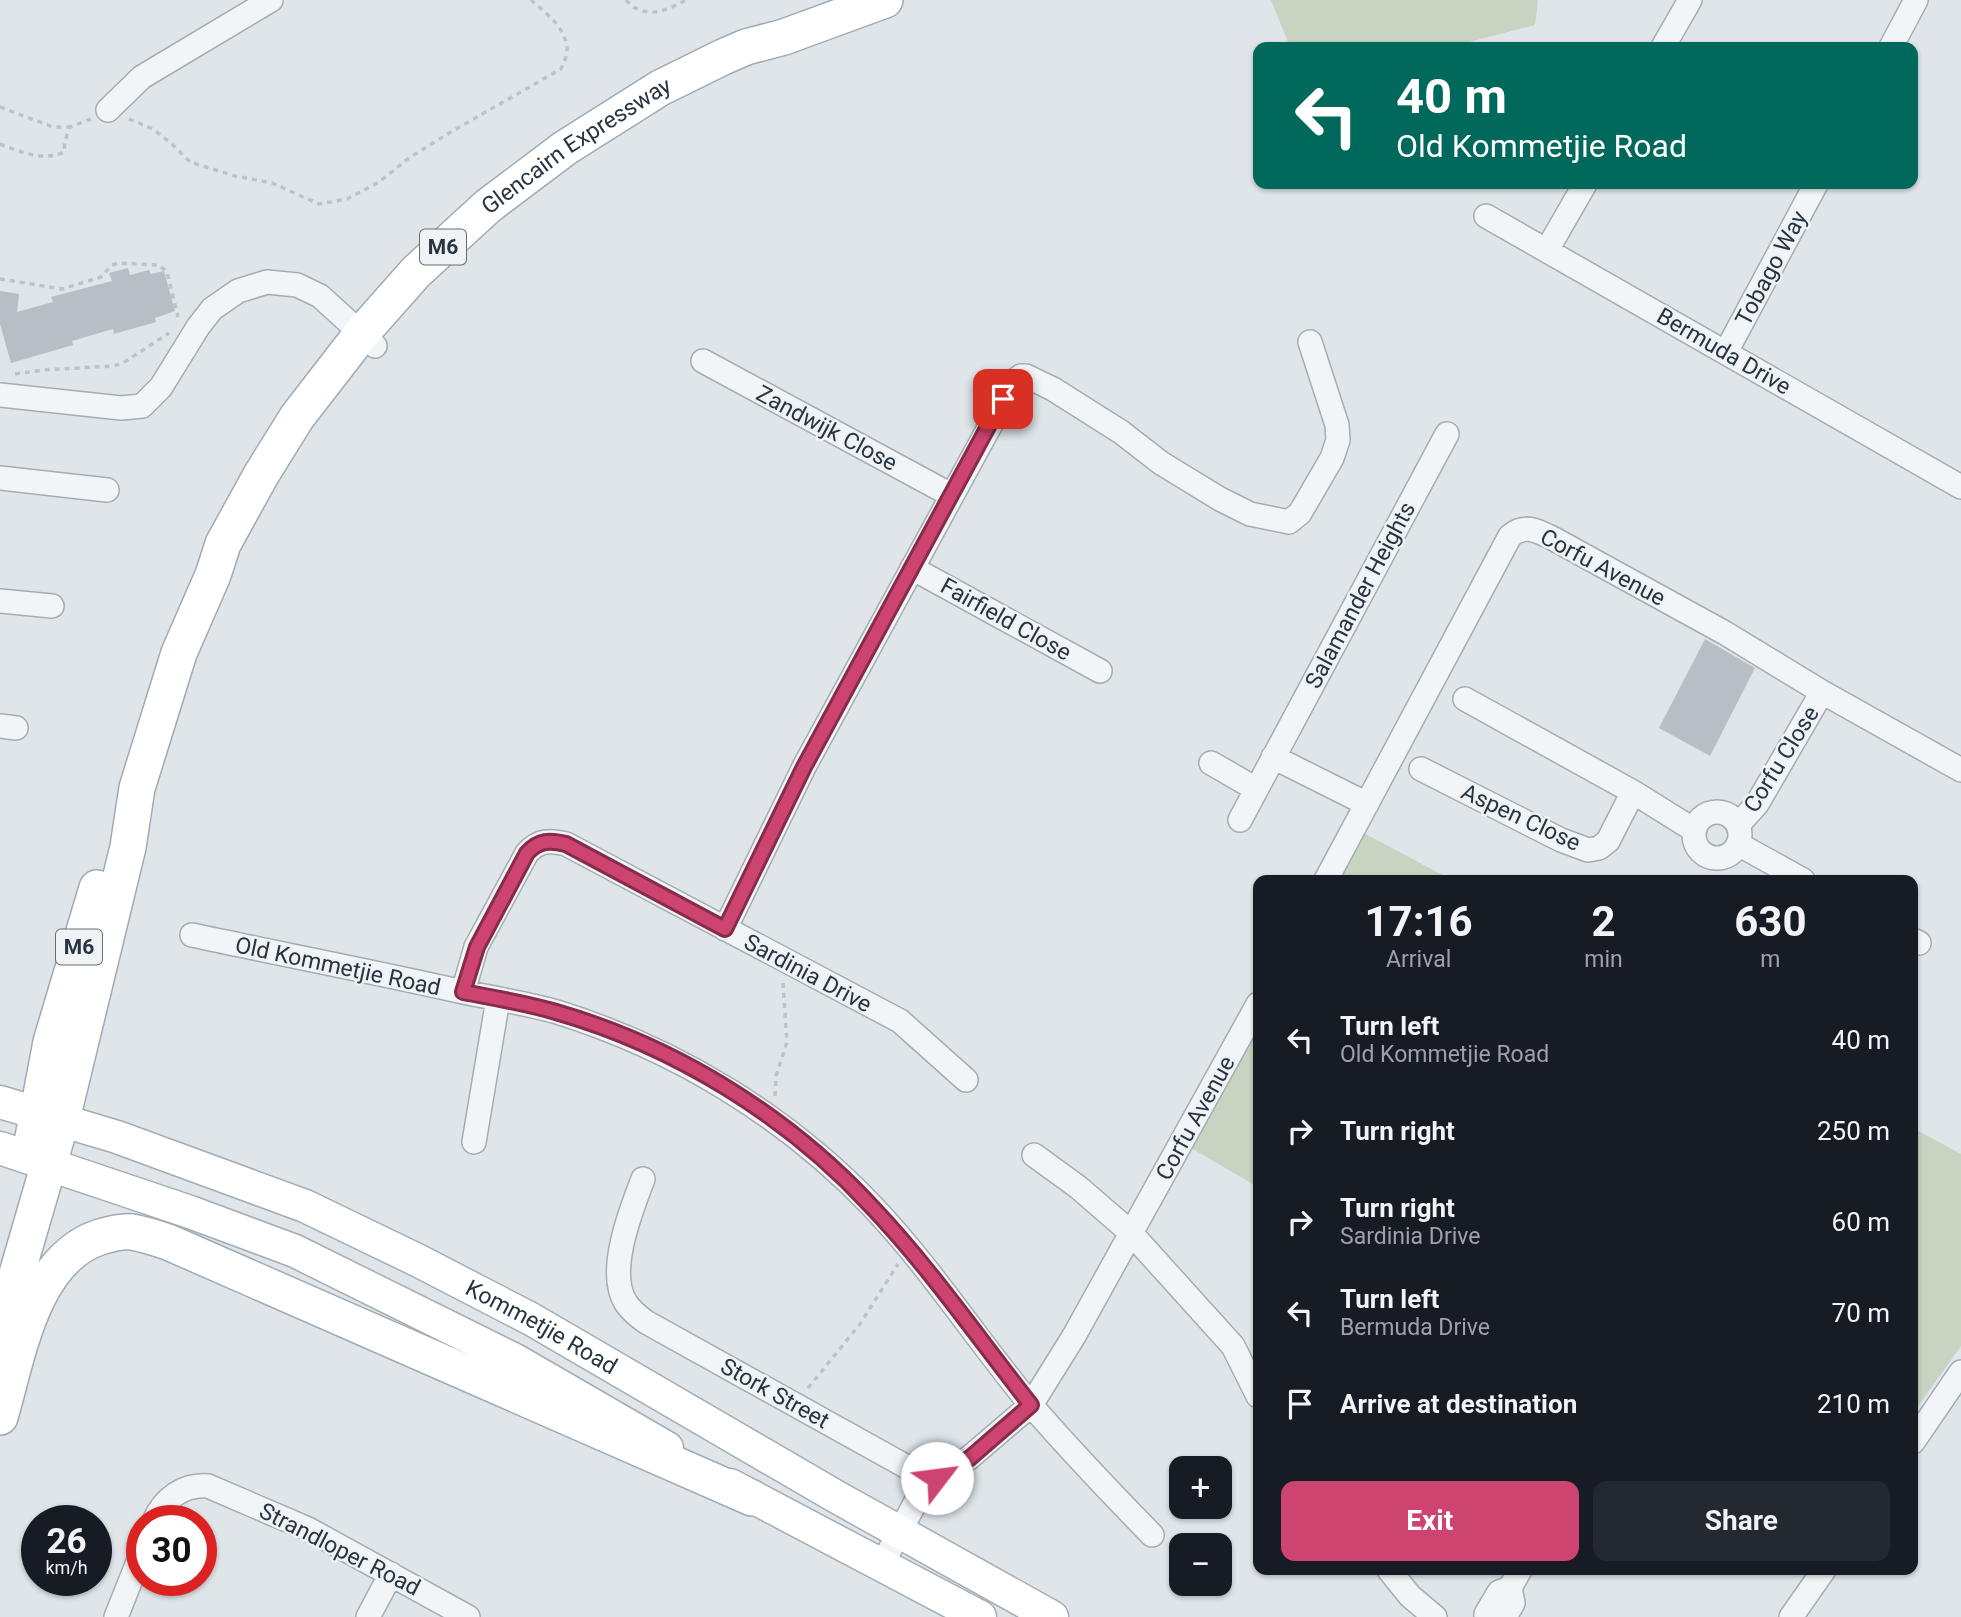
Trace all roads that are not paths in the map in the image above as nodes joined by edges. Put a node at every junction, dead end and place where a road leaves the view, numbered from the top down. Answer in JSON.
{"nodes":[{"id":1,"x":271,"y":0,"type":"edge"},
{"id":2,"x":885,"y":0,"type":"edge"},
{"id":3,"x":1690,"y":0,"type":"edge"},
{"id":4,"x":1916,"y":0,"type":"edge"},
{"id":5,"x":1666,"y":42,"type":"edge"},
{"id":6,"x":1894,"y":42,"type":"edge"},
{"id":7,"x":108,"y":110,"type":"road end"},
{"id":8,"x":1582,"y":189,"type":"edge"},
{"id":9,"x":1813,"y":189,"type":"edge"},
{"id":10,"x":1486,"y":216,"type":"dead end"},
{"id":11,"x":1547,"y":250,"type":"junction"},
{"id":12,"x":368,"y":339,"type":"junction"},
{"id":13,"x":1310,"y":342,"type":"dead end"},
{"id":14,"x":1726,"y":352,"type":"junction"},
{"id":15,"x":703,"y":361,"type":"dead end"},
{"id":16,"x":0,"y":396,"type":"edge"},
{"id":17,"x":1447,"y":433,"type":"dead end"},
{"id":18,"x":0,"y":478,"type":"edge"},
{"id":19,"x":1961,"y":487,"type":"edge"},
{"id":20,"x":107,"y":490,"type":"dead end"},
{"id":21,"x":951,"y":495,"type":"junction"},
{"id":22,"x":912,"y":568,"type":"junction"},
{"id":23,"x":0,"y":601,"type":"edge"},
{"id":24,"x":52,"y":606,"type":"dead end"},
{"id":25,"x":1100,"y":671,"type":"dead end"},
{"id":26,"x":1822,"y":692,"type":"junction"},
{"id":27,"x":1465,"y":699,"type":"dead end"},
{"id":28,"x":1273,"y":757,"type":"junction"},
{"id":29,"x":1211,"y":763,"type":"dead end"},
{"id":30,"x":1421,"y":769,"type":"dead end"},
{"id":31,"x":1961,"y":771,"type":"edge"},
{"id":32,"x":1256,"y":789,"type":"junction"},
{"id":33,"x":1633,"y":792,"type":"junction"},
{"id":34,"x":1367,"y":804,"type":"junction"},
{"id":35,"x":1240,"y":820,"type":"dead end"},
{"id":36,"x":1694,"y":831,"type":"junction"},
{"id":37,"x":1738,"y":835,"type":"junction"},
{"id":38,"x":1329,"y":875,"type":"edge"},
{"id":39,"x":1796,"y":875,"type":"edge"},
{"id":40,"x":725,"y":929,"type":"junction"},
{"id":41,"x":192,"y":935,"type":"dead end"},
{"id":42,"x":463,"y":992,"type":"junction"},
{"id":43,"x":498,"y":999,"type":"junction"},
{"id":44,"x":1253,"y":1013,"type":"edge"},
{"id":45,"x":966,"y":1080,"type":"dead end"},
{"id":46,"x":0,"y":1102,"type":"edge"},
{"id":47,"x":51,"y":1116,"type":"junction"},
{"id":48,"x":474,"y":1142,"type":"dead end"},
{"id":49,"x":1034,"y":1155,"type":"dead end"},
{"id":50,"x":26,"y":1156,"type":"edge"},
{"id":51,"x":643,"y":1180,"type":"dead end"},
{"id":52,"x":1130,"y":1232,"type":"junction"},
{"id":53,"x":0,"y":1261,"type":"edge"},
{"id":54,"x":0,"y":1332,"type":"edge"},
{"id":55,"x":1961,"y":1372,"type":"edge"},
{"id":56,"x":1253,"y":1386,"type":"edge"},
{"id":57,"x":1031,"y":1405,"type":"junction"},
{"id":58,"x":0,"y":1417,"type":"edge"},
{"id":59,"x":1918,"y":1435,"type":"edge"},
{"id":60,"x":930,"y":1476,"type":"junction"},
{"id":61,"x":752,"y":1498,"type":"junction"},
{"id":62,"x":164,"y":1505,"type":"edge"},
{"id":63,"x":900,"y":1531,"type":"junction"},
{"id":64,"x":1152,"y":1535,"type":"dead end"},
{"id":65,"x":882,"y":1563,"type":"junction"},
{"id":66,"x":391,"y":1574,"type":"junction"},
{"id":67,"x":1392,"y":1575,"type":"edge"},
{"id":68,"x":1820,"y":1575,"type":"edge"},
{"id":69,"x":1515,"y":1579,"type":"edge"},
{"id":70,"x":126,"y":1592,"type":"edge"},
{"id":71,"x":116,"y":1617,"type":"edge"},
{"id":72,"x":368,"y":1617,"type":"edge"},
{"id":73,"x":468,"y":1617,"type":"edge"},
{"id":74,"x":980,"y":1617,"type":"edge"},
{"id":75,"x":1052,"y":1617,"type":"edge"},
{"id":76,"x":1435,"y":1617,"type":"edge"},
{"id":77,"x":1486,"y":1617,"type":"edge"},
{"id":78,"x":1505,"y":1617,"type":"edge"},
{"id":79,"x":1791,"y":1617,"type":"edge"}],
"edges":[{"from":1,"to":7,"type":"street"},
{"from":2,"to":12,"type":"main road","name":"Glencairn Expressway","number":"M6"},
{"from":3,"to":5,"type":"street"},
{"from":4,"to":6,"type":"street"},
{"from":8,"to":11,"type":"street"},
{"from":9,"to":14,"type":"street","name":"Tobago Way"},
{"from":10,"to":11,"type":"street","name":"Bermuda Drive"},
{"from":11,"to":14,"type":"street","name":"Bermuda Drive"},
{"from":12,"to":16,"type":"street"},
{"from":12,"to":47,"type":"main road","name":"Glencairn Expressway","number":"M6"},
{"from":13,"to":21,"type":"street"},
{"from":14,"to":19,"type":"street","name":"Bermuda Drive"},
{"from":15,"to":21,"type":"street","name":"Zandwijk Close"},
{"from":17,"to":28,"type":"street","name":"Salamander Heights"},
{"from":18,"to":20,"type":"street"},
{"from":21,"to":22,"type":"street"},
{"from":22,"to":25,"type":"street","name":"Fairfield Close"},
{"from":22,"to":40,"type":"street"},
{"from":23,"to":24,"type":"street"},
{"from":26,"to":31,"type":"street","name":"Corfu Avenue"},
{"from":26,"to":34,"type":"street","name":"Corfu Avenue"},
{"from":26,"to":37,"type":"street","name":"Corfu Close"},
{"from":27,"to":33,"type":"street"},
{"from":28,"to":32,"type":"street","name":"Salamander Heights"},
{"from":28,"to":34,"type":"street"},
{"from":29,"to":32,"type":"street"},
{"from":30,"to":33,"type":"street","name":"Aspen Close"},
{"from":32,"to":35,"type":"street","name":"Salamander Heights"},
{"from":33,"to":36,"type":"street"},
{"from":34,"to":38,"type":"street","name":"Corfu Avenue"},
{"from":36,"to":37,"type":"street"},
{"from":36,"to":37,"type":"street"},
{"from":37,"to":39,"type":"street"},
{"from":40,"to":42,"type":"street","name":"Sardinia Drive"},
{"from":40,"to":45,"type":"street","name":"Sardinia Drive"},
{"from":41,"to":42,"type":"street","name":"Old Kommetjie Road"},
{"from":42,"to":43,"type":"street","name":"Old Kommetjie Road"},
{"from":43,"to":48,"type":"street"},
{"from":43,"to":57,"type":"street","name":"Old Kommetjie Road"},
{"from":44,"to":52,"type":"street","name":"Corfu Avenue"},
{"from":46,"to":47,"type":"main road","name":"Kommetjie Road"},
{"from":47,"to":50,"type":"main road","number":"M6"},
{"from":47,"to":63,"type":"main road","name":"Kommetjie Road"},
{"from":49,"to":52,"type":"street"},
{"from":50,"to":53,"type":"main road","number":"M6"},
{"from":50,"to":54,"type":"main road","number":"M6"},
{"from":50,"to":61,"type":"main road","name":"Kommetjie Road"},
{"from":51,"to":60,"type":"street","name":"Stork Street"},
{"from":52,"to":56,"type":"street"},
{"from":52,"to":57,"type":"street","name":"Corfu Avenue"},
{"from":55,"to":59,"type":"street"},
{"from":57,"to":60,"type":"street"},
{"from":57,"to":64,"type":"street","name":"Old Kommetjie Road"},
{"from":58,"to":61,"type":"main road"},
{"from":60,"to":63,"type":"street"},
{"from":61,"to":65,"type":"main road","name":"Kommetjie Road"},
{"from":62,"to":66,"type":"street","name":"Strandloper Road"},
{"from":63,"to":65,"type":"street"},
{"from":63,"to":75,"type":"main road","name":"Kommetjie Road"},
{"from":65,"to":74,"type":"main road","name":"Kommetjie Road"},
{"from":66,"to":72,"type":"street"},
{"from":66,"to":73,"type":"street","name":"Strandloper Road"},
{"from":67,"to":76,"type":"street"},
{"from":68,"to":79,"type":"street"},
{"from":69,"to":77,"type":"street"},
{"from":69,"to":78,"type":"street"},
{"from":70,"to":71,"type":"street"}]}
